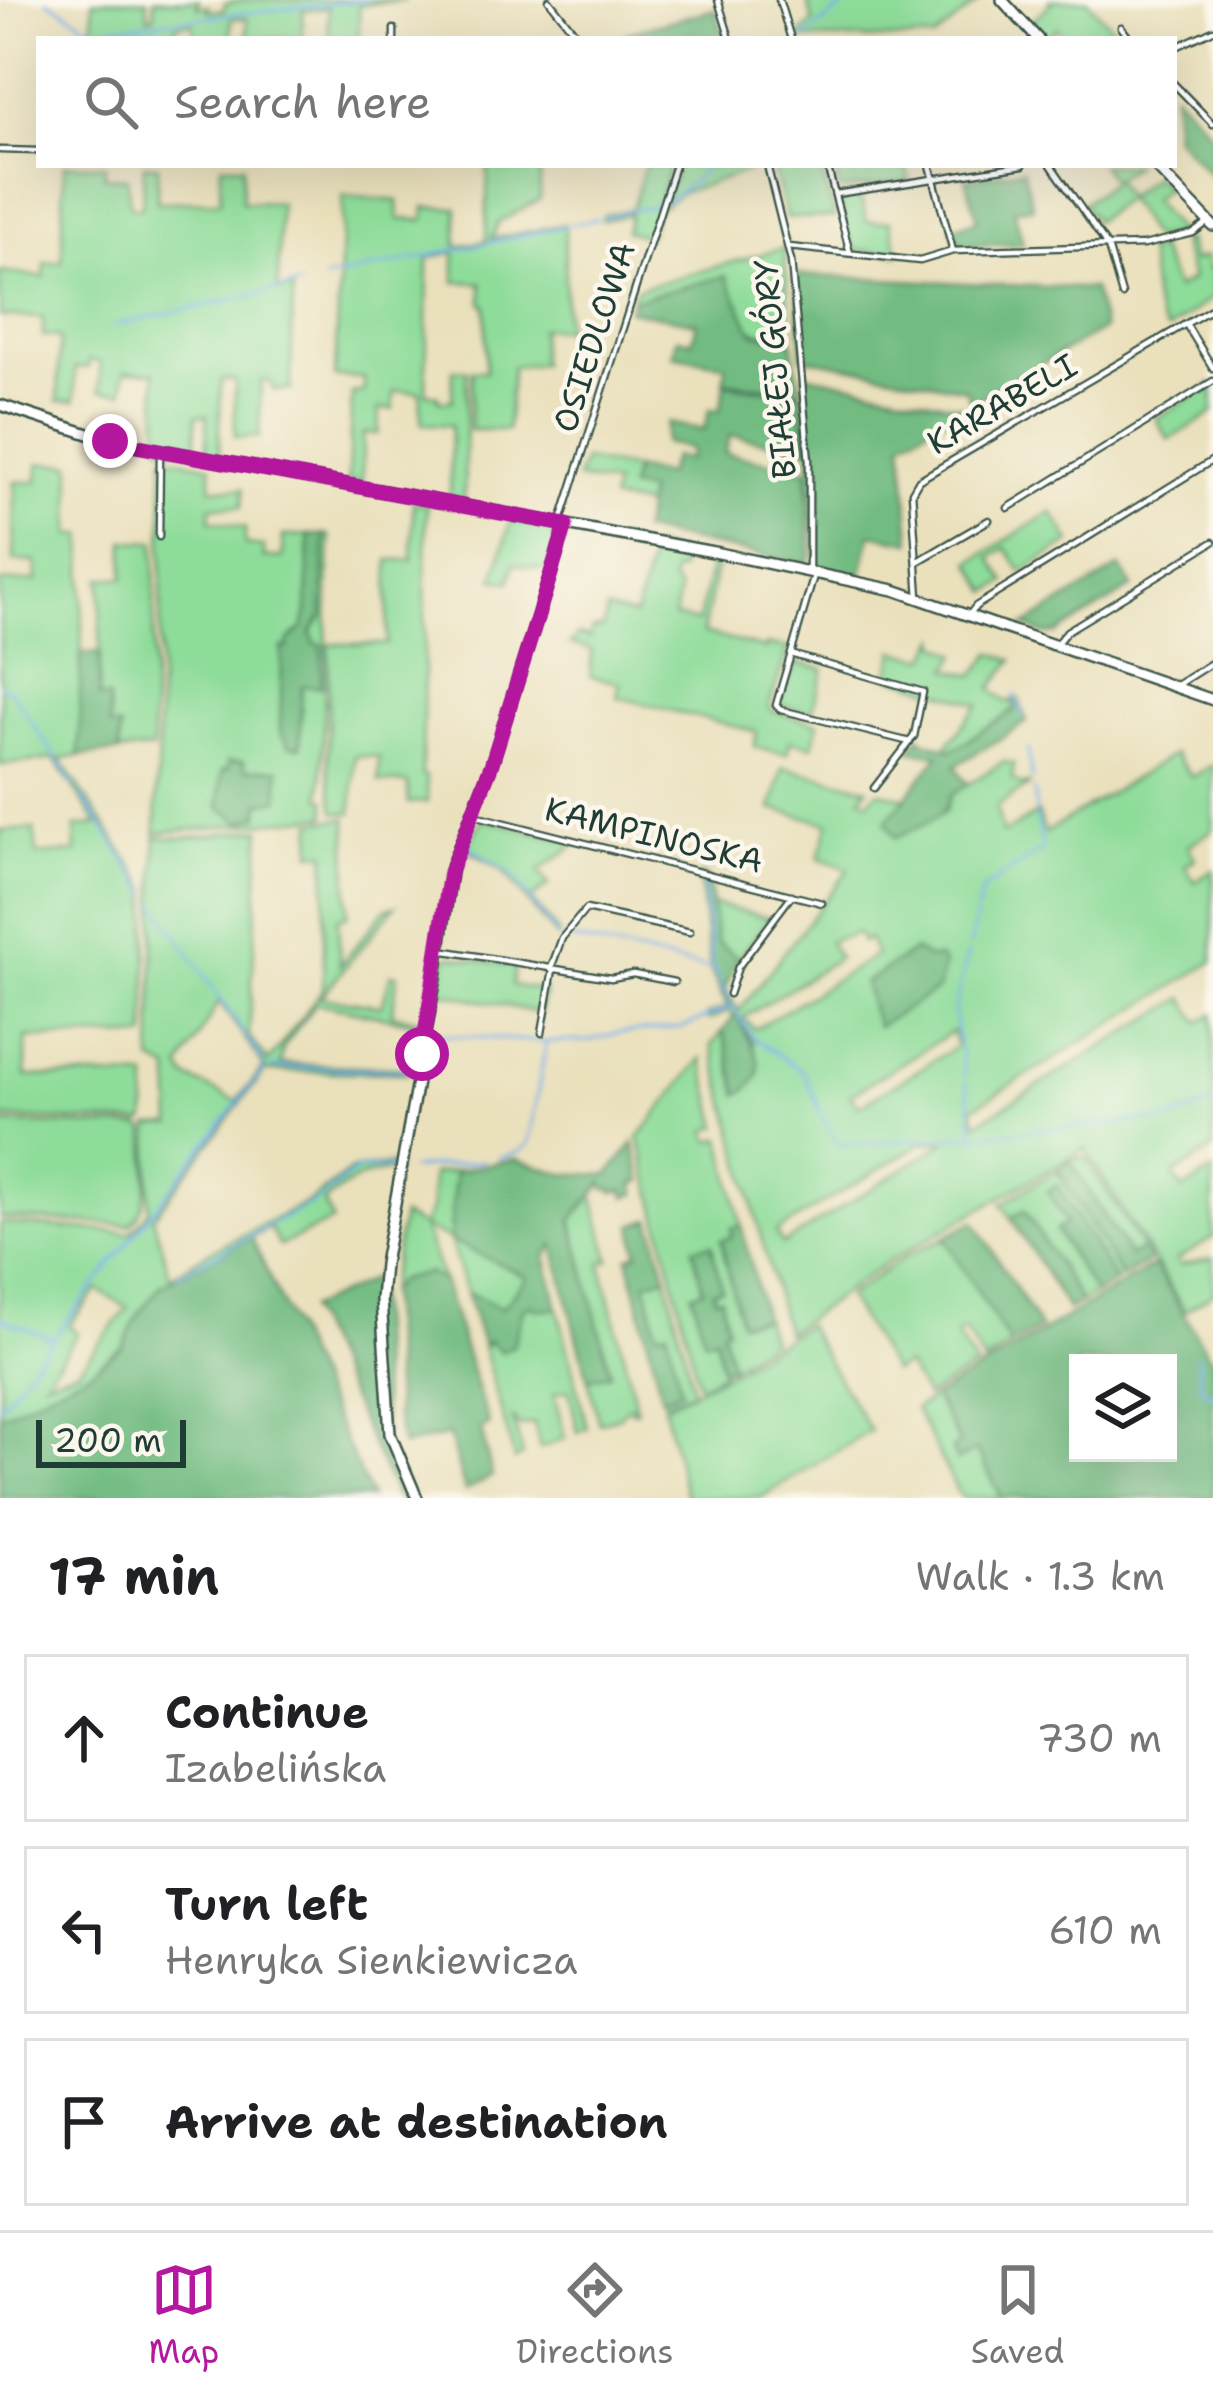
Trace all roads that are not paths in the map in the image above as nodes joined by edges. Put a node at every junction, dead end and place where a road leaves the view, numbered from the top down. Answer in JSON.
{"nodes":[{"id":1,"x":549,"y":0,"type":"edge"},
{"id":2,"x":718,"y":0,"type":"edge"},
{"id":3,"x":779,"y":0,"type":"edge"},
{"id":4,"x":1002,"y":0,"type":"edge"},
{"id":5,"x":1121,"y":27,"type":"dead end"},
{"id":6,"x":394,"y":29,"type":"dead end"},
{"id":7,"x":1213,"y":30,"type":"edge"},
{"id":8,"x":394,"y":36,"type":"edge"},
{"id":9,"x":578,"y":36,"type":"edge"},
{"id":10,"x":729,"y":36,"type":"edge"},
{"id":11,"x":789,"y":36,"type":"edge"},
{"id":12,"x":1035,"y":36,"type":"edge"},
{"id":13,"x":1128,"y":36,"type":"edge"},
{"id":14,"x":1177,"y":47,"type":"edge"},
{"id":15,"x":1177,"y":87,"type":"edge"},
{"id":16,"x":1213,"y":124,"type":"edge"},
{"id":17,"x":0,"y":150,"type":"edge"},
{"id":18,"x":36,"y":151,"type":"edge"},
{"id":19,"x":674,"y":168,"type":"edge"},
{"id":20,"x":768,"y":168,"type":"edge"},
{"id":21,"x":828,"y":168,"type":"edge"},
{"id":22,"x":931,"y":168,"type":"edge"},
{"id":23,"x":1005,"y":168,"type":"edge"},
{"id":24,"x":1053,"y":168,"type":"edge"},
{"id":25,"x":1157,"y":168,"type":"edge"},
{"id":26,"x":934,"y":180,"type":"junction"},
{"id":27,"x":836,"y":194,"type":"junction"},
{"id":28,"x":1211,"y":224,"type":"edge"},
{"id":29,"x":789,"y":247,"type":"junction"},
{"id":30,"x":1108,"y":248,"type":"junction"},
{"id":31,"x":953,"y":251,"type":"junction"},
{"id":32,"x":850,"y":253,"type":"junction"},
{"id":33,"x":1121,"y":295,"type":"dead end"},
{"id":34,"x":1213,"y":308,"type":"edge"},
{"id":35,"x":1186,"y":326,"type":"junction"},
{"id":36,"x":1213,"y":368,"type":"edge"},
{"id":37,"x":1213,"y":381,"type":"edge"},
{"id":38,"x":0,"y":405,"type":"edge"},
{"id":39,"x":160,"y":451,"type":"junction"},
{"id":40,"x":1213,"y":460,"type":"edge"},
{"id":41,"x":1009,"y":508,"type":"dead end"},
{"id":42,"x":989,"y":520,"type":"dead end"},
{"id":43,"x":563,"y":525,"type":"junction"},
{"id":44,"x":159,"y":537,"type":"dead end"},
{"id":45,"x":1213,"y":542,"type":"edge"},
{"id":46,"x":917,"y":562,"type":"junction"},
{"id":47,"x":812,"y":571,"type":"junction"},
{"id":48,"x":919,"y":598,"type":"junction"},
{"id":49,"x":969,"y":615,"type":"junction"},
{"id":50,"x":1056,"y":644,"type":"junction"},
{"id":51,"x":794,"y":655,"type":"junction"},
{"id":52,"x":1213,"y":662,"type":"edge"},
{"id":53,"x":1175,"y":686,"type":"junction"},
{"id":54,"x":1213,"y":700,"type":"edge"},
{"id":55,"x":910,"y":742,"type":"junction"},
{"id":56,"x":874,"y":788,"type":"dead end"},
{"id":57,"x":474,"y":815,"type":"junction"},
{"id":58,"x":792,"y":895,"type":"junction"},
{"id":59,"x":822,"y":902,"type":"dead end"},
{"id":60,"x":690,"y":932,"type":"dead end"},
{"id":61,"x":440,"y":950,"type":"junction"},
{"id":62,"x":552,"y":969,"type":"junction"},
{"id":63,"x":674,"y":982,"type":"dead end"},
{"id":64,"x":729,"y":994,"type":"dead end"},
{"id":65,"x":542,"y":1034,"type":"dead end"},
{"id":66,"x":417,"y":1498,"type":"edge"}],
"edges":[{"from":1,"to":9,"type":"street"},
{"from":2,"to":10,"type":"street"},
{"from":3,"to":11,"type":"street"},
{"from":4,"to":12,"type":"street"},
{"from":5,"to":13,"type":"street"},
{"from":6,"to":8,"type":"street"},
{"from":7,"to":14,"type":"street"},
{"from":15,"to":16,"type":"street"},
{"from":17,"to":18,"type":"street"},
{"from":19,"to":43,"type":"street","name":"OSIEDLOWA"},
{"from":20,"to":29,"type":"street","name":"BIAŁEJ GÓRY"},
{"from":21,"to":27,"type":"street"},
{"from":22,"to":26,"type":"street"},
{"from":23,"to":26,"type":"street"},
{"from":24,"to":30,"type":"street"},
{"from":25,"to":28,"type":"street"},
{"from":26,"to":27,"type":"street"},
{"from":26,"to":31,"type":"street"},
{"from":27,"to":32,"type":"street"},
{"from":28,"to":30,"type":"street"},
{"from":29,"to":32,"type":"street"},
{"from":29,"to":47,"type":"street","name":"BIAŁEJ GÓRY"},
{"from":30,"to":31,"type":"street"},
{"from":30,"to":33,"type":"street"},
{"from":31,"to":32,"type":"street"},
{"from":34,"to":35,"type":"street","name":"KARABELI"},
{"from":35,"to":36,"type":"street"},
{"from":35,"to":46,"type":"street","name":"KARABELI"},
{"from":37,"to":41,"type":"street"},
{"from":38,"to":39,"type":"street"},
{"from":39,"to":43,"type":"street"},
{"from":39,"to":44,"type":"street"},
{"from":40,"to":49,"type":"street"},
{"from":42,"to":46,"type":"street"},
{"from":43,"to":47,"type":"street"},
{"from":43,"to":57,"type":"street"},
{"from":45,"to":50,"type":"street"},
{"from":46,"to":48,"type":"street","name":"KARABELI"},
{"from":47,"to":48,"type":"street"},
{"from":47,"to":51,"type":"street","name":"BIAŁEJ GÓRY"},
{"from":48,"to":49,"type":"street"},
{"from":49,"to":50,"type":"street"},
{"from":50,"to":53,"type":"street"},
{"from":51,"to":55,"type":"street"},
{"from":51,"to":55,"type":"street","name":"BIAŁEJ GÓRY"},
{"from":52,"to":53,"type":"street"},
{"from":53,"to":54,"type":"street"},
{"from":55,"to":56,"type":"street"},
{"from":57,"to":58,"type":"street","name":"KAMPINOSKA"},
{"from":57,"to":61,"type":"street"},
{"from":58,"to":59,"type":"street","name":"KAMPINOSKA"},
{"from":58,"to":64,"type":"street"},
{"from":60,"to":62,"type":"street"},
{"from":61,"to":62,"type":"street"},
{"from":61,"to":66,"type":"street"},
{"from":62,"to":63,"type":"street"},
{"from":62,"to":65,"type":"street"}]}
